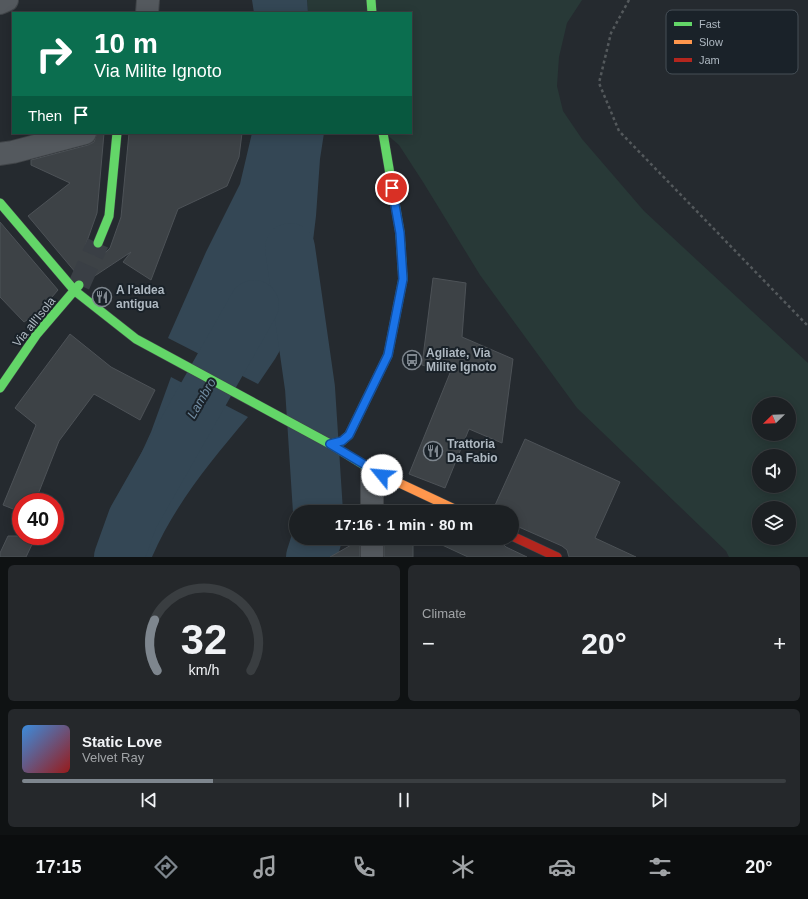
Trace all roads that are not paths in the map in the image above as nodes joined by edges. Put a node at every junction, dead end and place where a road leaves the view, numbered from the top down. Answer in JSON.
{"nodes":[{"id":1,"x":7,"y":0,"type":"edge"},
{"id":2,"x":148,"y":0,"type":"edge"},
{"id":3,"x":371,"y":0,"type":"edge"},
{"id":4,"x":0,"y":3,"type":"edge"},
{"id":5,"x":147,"y":12,"type":"edge"},
{"id":6,"x":372,"y":12,"type":"edge"},
{"id":7,"x":81,"y":134,"type":"edge"},
{"id":8,"x":117,"y":134,"type":"edge"},
{"id":9,"x":383,"y":134,"type":"edge"},
{"id":10,"x":0,"y":154,"type":"edge"},
{"id":11,"x":0,"y":203,"type":"edge"},
{"id":12,"x":98,"y":243,"type":"tunnel mouth"},
{"id":13,"x":77,"y":288,"type":"junction"},
{"id":14,"x":0,"y":388,"type":"edge"},
{"id":15,"x":330,"y":444,"type":"junction"},
{"id":16,"x":372,"y":470,"type":"junction"},
{"id":17,"x":372,"y":505,"type":"edge"},
{"id":18,"x":447,"y":505,"type":"edge"},
{"id":19,"x":519,"y":539,"type":"edge"},
{"id":20,"x":372,"y":545,"type":"edge"},
{"id":21,"x":372,"y":557,"type":"edge"},
{"id":22,"x":557,"y":557,"type":"edge"}],
"edges":[{"from":1,"to":4,"type":"street"},
{"from":2,"to":5,"type":"street"},
{"from":3,"to":6,"type":"street"},
{"from":7,"to":10,"type":"street"},
{"from":8,"to":12,"type":"street"},
{"from":9,"to":15,"type":"street"},
{"from":11,"to":13,"type":"street"},
{"from":13,"to":14,"type":"street","name":"Via all'Isola"},
{"from":13,"to":15,"type":"street"},
{"from":15,"to":16,"type":"street"},
{"from":16,"to":17,"type":"street"},
{"from":16,"to":18,"type":"street"},
{"from":19,"to":22,"type":"street"},
{"from":20,"to":21,"type":"street"}]}
